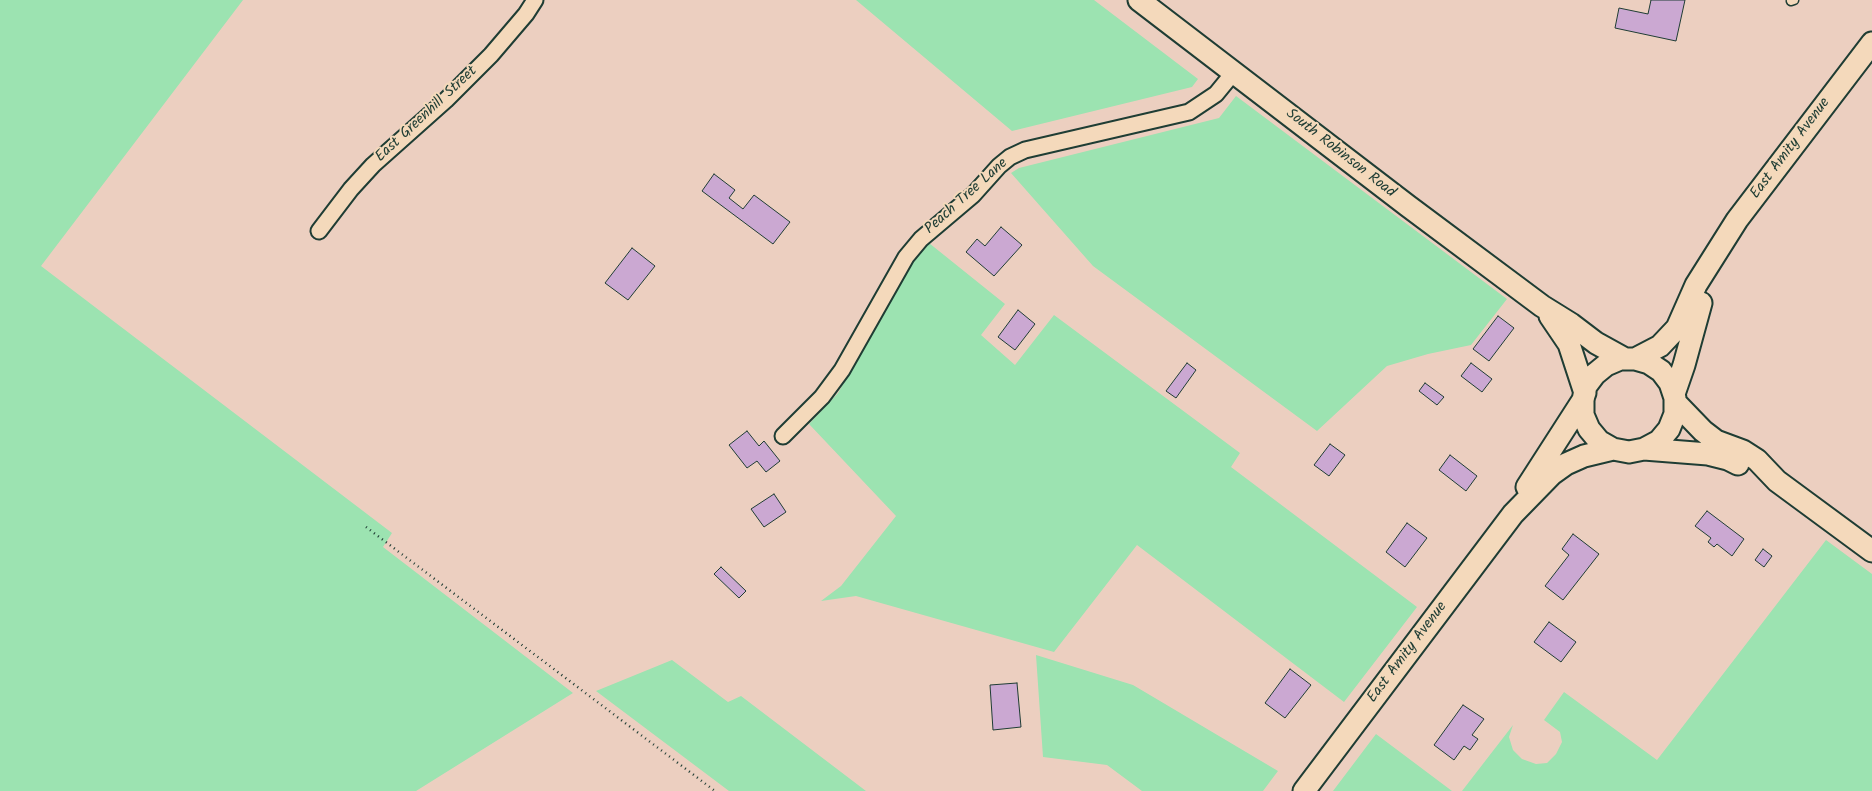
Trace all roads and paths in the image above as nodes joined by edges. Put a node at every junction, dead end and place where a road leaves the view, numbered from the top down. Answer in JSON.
{"nodes":[{"id":1,"x":535,"y":0,"type":"edge"},
{"id":2,"x":1145,"y":2,"type":"edge"},
{"id":3,"x":1872,"y":43,"type":"edge"},
{"id":4,"x":1234,"y":72,"type":"junction"},
{"id":5,"x":318,"y":230,"type":"dead end"},
{"id":6,"x":1714,"y":257,"type":"junction"},
{"id":7,"x":1542,"y":306,"type":"junction"},
{"id":8,"x":1630,"y":359,"type":"junction"},
{"id":9,"x":1584,"y":397,"type":"junction"},
{"id":10,"x":1674,"y":398,"type":"junction"},
{"id":11,"x":783,"y":436,"type":"dead end"},
{"id":12,"x":1613,"y":449,"type":"junction"},
{"id":13,"x":1644,"y":449,"type":"junction"},
{"id":14,"x":1777,"y":481,"type":"junction"},
{"id":15,"x":1513,"y":514,"type":"junction"},
{"id":16,"x":366,"y":527,"type":"dead end"},
{"id":17,"x":1872,"y":551,"type":"edge"},
{"id":18,"x":715,"y":791,"type":"edge"},
{"id":19,"x":1304,"y":791,"type":"edge"}],
"edges":[{"from":1,"to":5,"type":"street","name":"East Greenhill Street"},
{"from":2,"to":4,"type":"main road","name":"South Robinson Road"},
{"from":3,"to":6,"type":"main road","name":"East Amity Avenue"},
{"from":4,"to":7,"type":"main road","name":"South Robinson Road"},
{"from":4,"to":11,"type":"street","name":"Peach Tree Lane"},
{"from":6,"to":8,"type":"main road","name":"East Amity Avenue"},
{"from":6,"to":10,"type":"main road","name":"East Amity Avenue"},
{"from":7,"to":8,"type":"main road","name":"South Robinson Road"},
{"from":7,"to":9,"type":"main road","name":"South Robinson Road"},
{"from":8,"to":9,"type":"main road"},
{"from":8,"to":10,"type":"main road"},
{"from":9,"to":12,"type":"main road"},
{"from":9,"to":15,"type":"main road","name":"East Amity Avenue"},
{"from":10,"to":13,"type":"main road"},
{"from":10,"to":14,"type":"main road"},
{"from":12,"to":13,"type":"main road"},
{"from":12,"to":15,"type":"main road","name":"East Amity Avenue"},
{"from":13,"to":14,"type":"main road"},
{"from":14,"to":17,"type":"main road"},
{"from":15,"to":19,"type":"main road","name":"East Amity Avenue"},
{"from":16,"to":18,"type":"path"}]}
